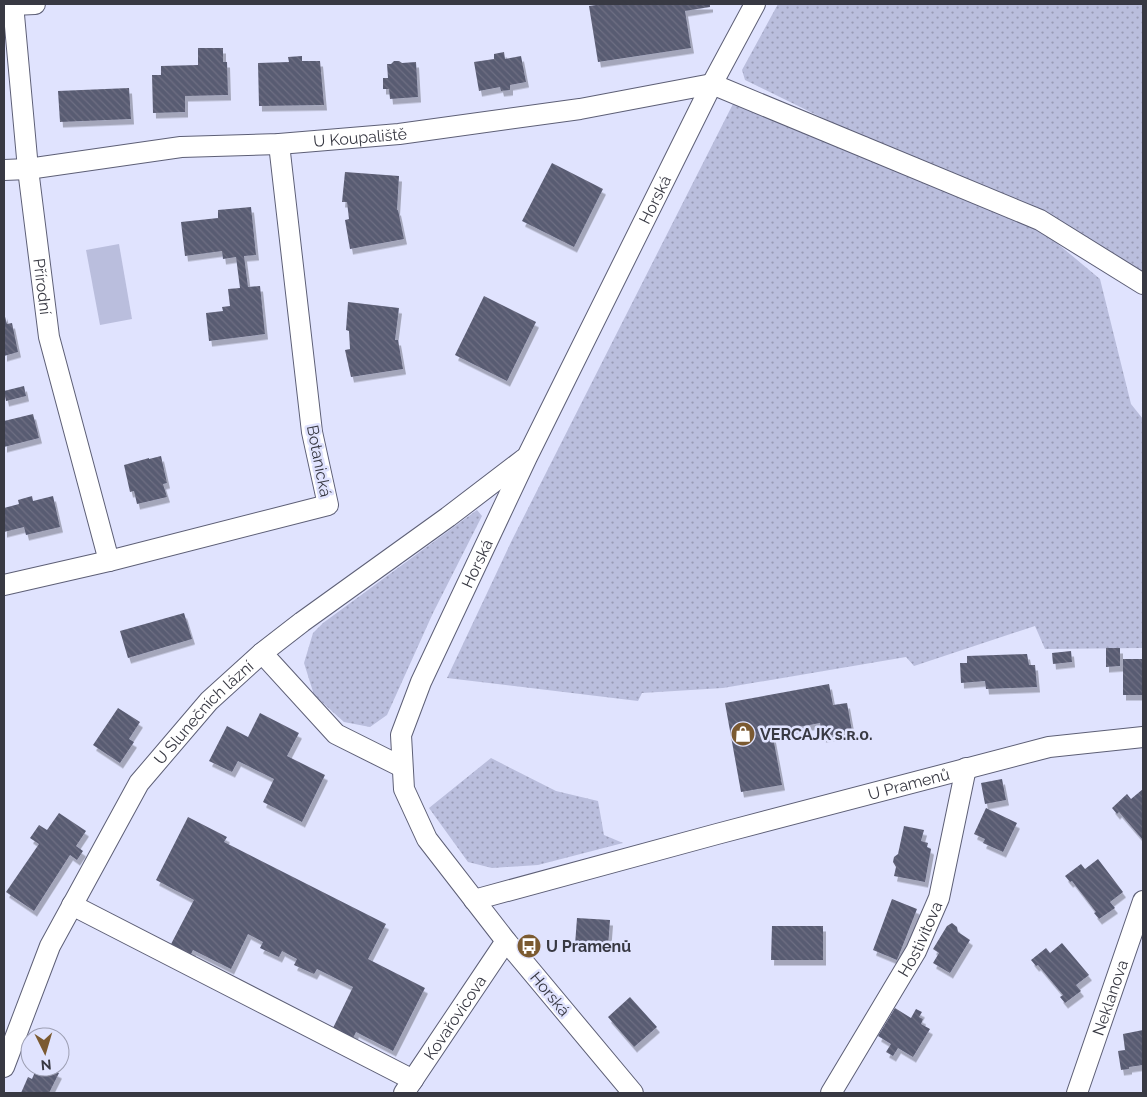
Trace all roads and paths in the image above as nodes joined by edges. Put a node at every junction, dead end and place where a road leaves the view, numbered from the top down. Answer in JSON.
{"nodes":[{"id":1,"x":35,"y":4,"type":"edge"},
{"id":2,"x":755,"y":4,"type":"edge"},
{"id":3,"x":13,"y":5,"type":"edge"},
{"id":4,"x":712,"y":84,"type":"junction"},
{"id":5,"x":279,"y":144,"type":"junction"},
{"id":6,"x":28,"y":169,"type":"junction"},
{"id":7,"x":4,"y":170,"type":"edge"},
{"id":8,"x":1143,"y":284,"type":"edge"},
{"id":9,"x":526,"y":457,"type":"junction"},
{"id":10,"x":108,"y":561,"type":"junction"},
{"id":11,"x":4,"y":586,"type":"edge"},
{"id":12,"x":262,"y":653,"type":"junction"},
{"id":13,"x":1143,"y":737,"type":"edge"},
{"id":14,"x":402,"y":767,"type":"junction"},
{"id":15,"x":966,"y":768,"type":"junction"},
{"id":16,"x":474,"y":900,"type":"junction"},
{"id":17,"x":1143,"y":901,"type":"edge"},
{"id":18,"x":72,"y":905,"type":"junction"},
{"id":19,"x":506,"y":941,"type":"junction"},
{"id":20,"x":4,"y":1067,"type":"edge"},
{"id":21,"x":408,"y":1087,"type":"edge"},
{"id":22,"x":633,"y":1093,"type":"edge"},
{"id":23,"x":831,"y":1093,"type":"edge"},
{"id":24,"x":1077,"y":1093,"type":"edge"}],
"edges":[{"from":1,"to":3,"type":"street","name":"Přírodní"},
{"from":2,"to":4,"type":"street","name":"Horská"},
{"from":3,"to":6,"type":"street","name":"Přírodní"},
{"from":4,"to":5,"type":"street","name":"U Koupaliště"},
{"from":4,"to":8,"type":"street"},
{"from":4,"to":9,"type":"street","name":"Horská"},
{"from":5,"to":6,"type":"street","name":"U Koupaliště"},
{"from":5,"to":10,"type":"street","name":"Botanická"},
{"from":6,"to":7,"type":"street","name":"U Koupaliště"},
{"from":6,"to":10,"type":"street","name":"Přírodní"},
{"from":9,"to":12,"type":"street","name":"U Slunečních lázní"},
{"from":9,"to":14,"type":"street","name":"Horská"},
{"from":10,"to":11,"type":"street","name":"Botanická"},
{"from":12,"to":14,"type":"street"},
{"from":12,"to":18,"type":"street","name":"U Slunečních lázní"},
{"from":13,"to":15,"type":"street","name":"U Pramenů"},
{"from":14,"to":16,"type":"street","name":"Horská"},
{"from":15,"to":16,"type":"street","name":"U Pramenů"},
{"from":15,"to":23,"type":"street","name":"Hostivítova"},
{"from":16,"to":19,"type":"street","name":"Horská"},
{"from":17,"to":24,"type":"street","name":"Neklanova"},
{"from":18,"to":20,"type":"street","name":"U Slunečních lázní"},
{"from":18,"to":21,"type":"street"},
{"from":19,"to":21,"type":"street","name":"Kovařovicova"},
{"from":19,"to":22,"type":"street","name":"Horská"}]}
